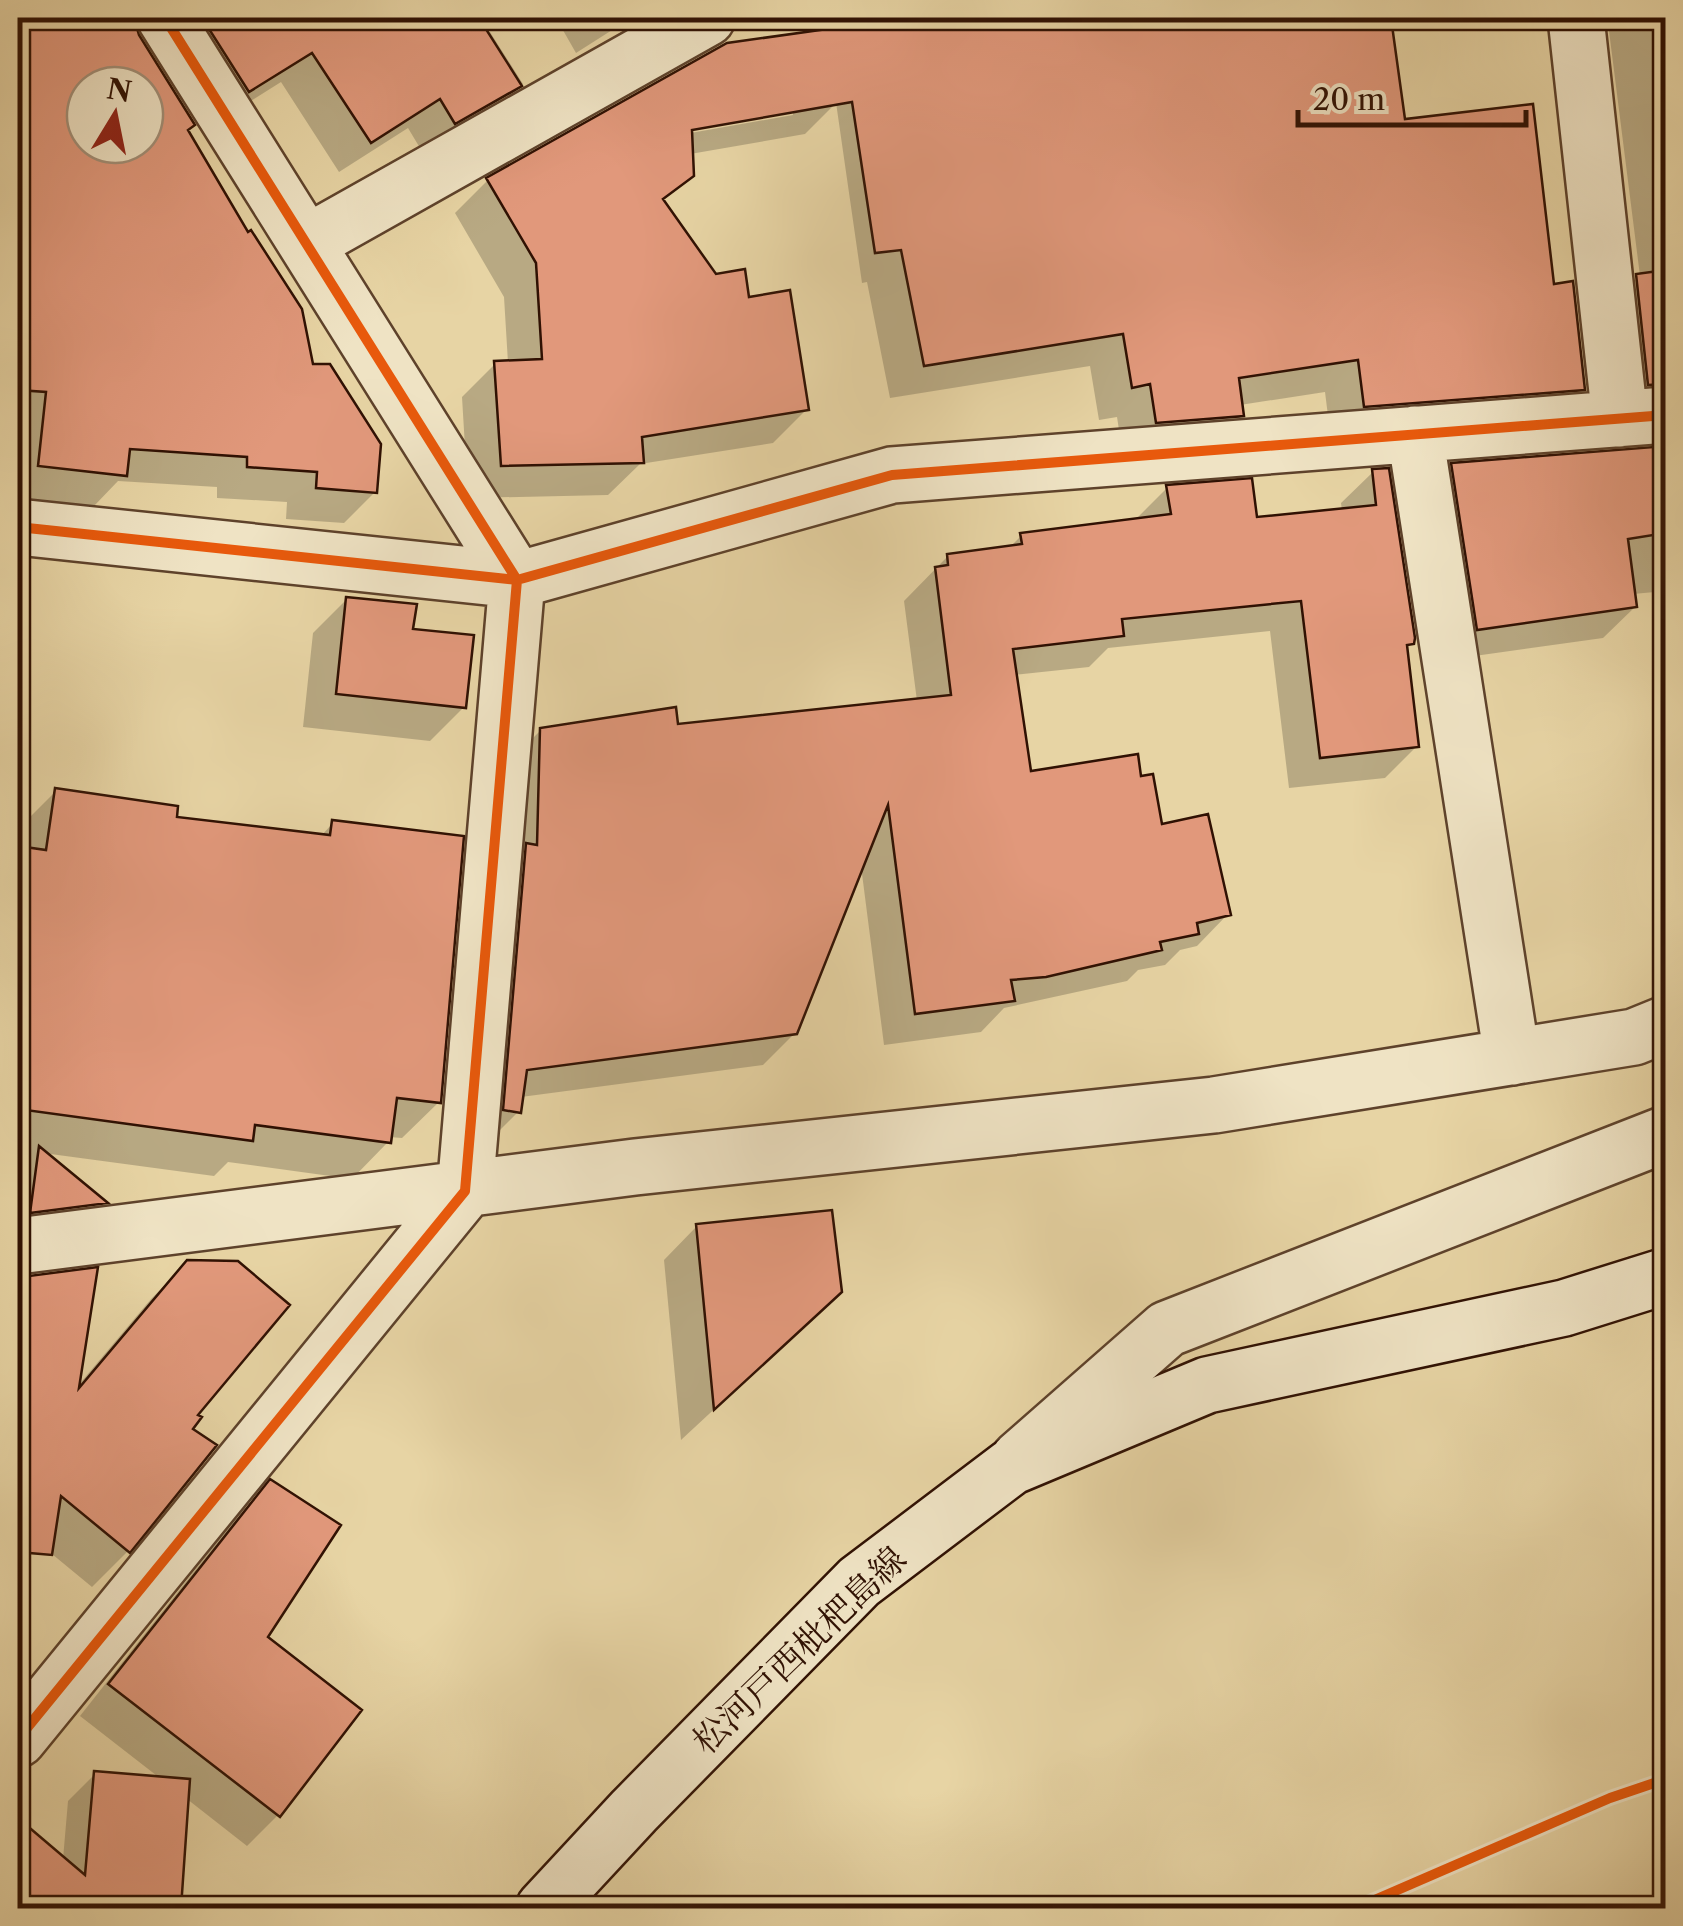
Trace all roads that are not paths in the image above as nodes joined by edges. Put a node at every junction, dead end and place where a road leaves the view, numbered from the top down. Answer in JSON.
{"nodes":[{"id":1,"x":165,"y":18,"type":"edge"},
{"id":2,"x":706,"y":18,"type":"edge"},
{"id":3,"x":1576,"y":18,"type":"edge"},
{"id":4,"x":307,"y":244,"type":"junction"},
{"id":5,"x":1643,"y":417,"type":"edge"},
{"id":6,"x":1415,"y":434,"type":"junction"},
{"id":7,"x":18,"y":527,"type":"edge"},
{"id":8,"x":518,"y":580,"type":"junction"},
{"id":9,"x":1666,"y":1024,"type":"edge"},
{"id":10,"x":1512,"y":1057,"type":"junction"},
{"id":11,"x":1666,"y":1134,"type":"edge"},
{"id":12,"x":466,"y":1191,"type":"junction"},
{"id":13,"x":18,"y":1246,"type":"edge"},
{"id":14,"x":1666,"y":1276,"type":"edge"},
{"id":15,"x":1011,"y":1466,"type":"junction"},
{"id":16,"x":18,"y":1740,"type":"edge"},
{"id":17,"x":544,"y":1908,"type":"edge"}],
"edges":[{"from":1,"to":4,"type":"street"},
{"from":2,"to":4,"type":"street"},
{"from":3,"to":5,"type":"street"},
{"from":4,"to":8,"type":"street"},
{"from":5,"to":6,"type":"street"},
{"from":6,"to":8,"type":"street"},
{"from":6,"to":10,"type":"street"},
{"from":7,"to":8,"type":"street"},
{"from":8,"to":12,"type":"street"},
{"from":9,"to":10,"type":"street"},
{"from":10,"to":12,"type":"street"},
{"from":11,"to":15,"type":"street"},
{"from":12,"to":13,"type":"street"},
{"from":12,"to":16,"type":"street"},
{"from":14,"to":15,"type":"street","name":"松河戸西枇杷島線"},
{"from":15,"to":17,"type":"street","name":"松河戸西枇杷島線"}]}
